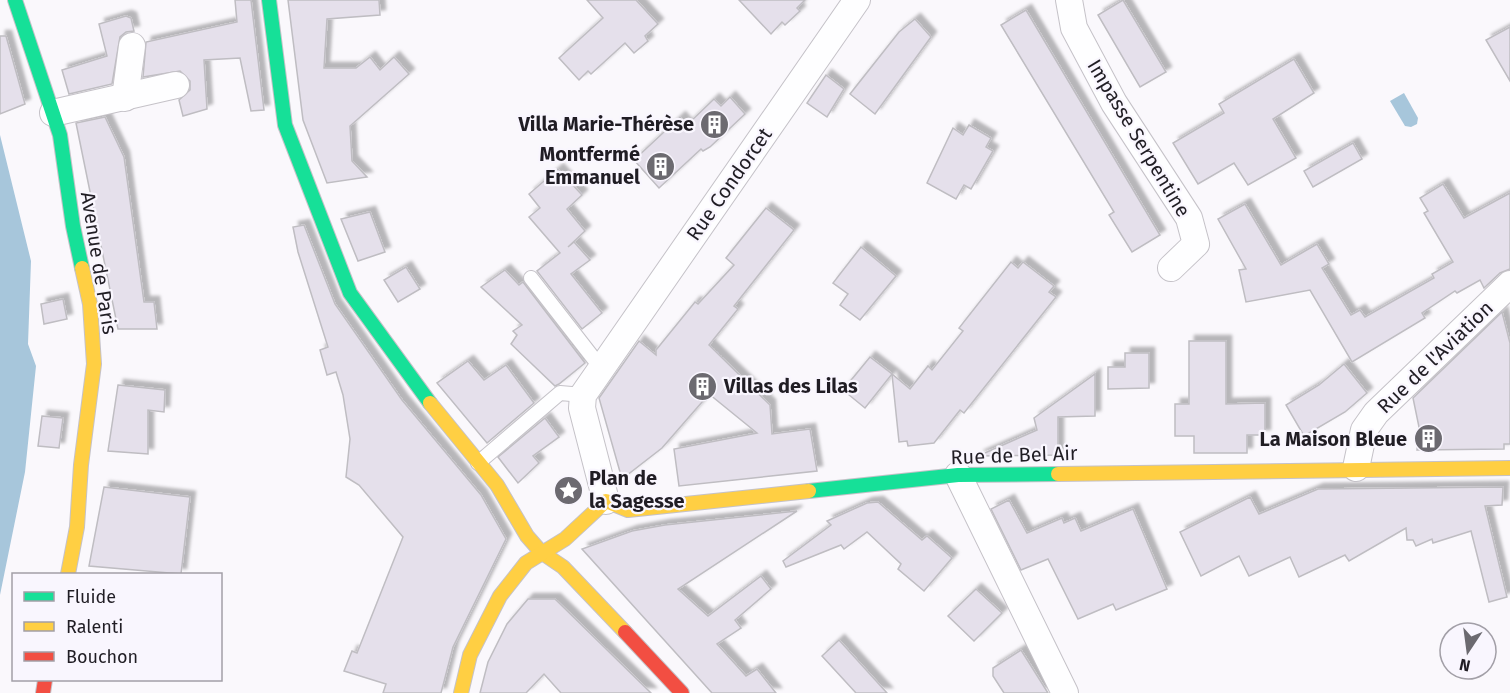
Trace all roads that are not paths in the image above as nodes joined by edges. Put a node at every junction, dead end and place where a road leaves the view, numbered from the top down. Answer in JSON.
{"nodes":[{"id":1,"x":15,"y":0,"type":"edge"},
{"id":2,"x":269,"y":0,"type":"edge"},
{"id":3,"x":1069,"y":0,"type":"edge"},
{"id":4,"x":849,"y":3,"type":"edge"},
{"id":5,"x":132,"y":46,"type":"dead end"},
{"id":6,"x":176,"y":85,"type":"dead end"},
{"id":7,"x":125,"y":98,"type":"junction"},
{"id":8,"x":53,"y":114,"type":"junction"},
{"id":9,"x":1171,"y":268,"type":"dead end"},
{"id":10,"x":531,"y":278,"type":"dead end"},
{"id":11,"x":1510,"y":284,"type":"edge"},
{"id":12,"x":601,"y":368,"type":"junction"},
{"id":13,"x":583,"y":395,"type":"junction"},
{"id":14,"x":478,"y":463,"type":"junction"},
{"id":15,"x":1356,"y":468,"type":"junction"},
{"id":16,"x":1510,"y":468,"type":"edge"},
{"id":17,"x":958,"y":475,"type":"junction"},
{"id":18,"x":617,"y":506,"type":"junction"},
{"id":19,"x":541,"y":552,"type":"junction"},
{"id":20,"x":68,"y":573,"type":"edge"},
{"id":21,"x":461,"y":693,"type":"edge"},
{"id":22,"x":682,"y":693,"type":"edge"},
{"id":23,"x":1065,"y":693,"type":"edge"}],
"edges":[{"from":1,"to":8,"type":"street","name":"Avenue de Paris"},
{"from":2,"to":14,"type":"street"},
{"from":3,"to":9,"type":"street","name":"Impasse Serpentine"},
{"from":4,"to":12,"type":"street","name":"Rue Condorcet"},
{"from":5,"to":7,"type":"street"},
{"from":6,"to":7,"type":"street"},
{"from":7,"to":8,"type":"street"},
{"from":8,"to":20,"type":"street","name":"Avenue de Paris"},
{"from":10,"to":12,"type":"lane"},
{"from":11,"to":15,"type":"street","name":"Rue de l'Aviation"},
{"from":12,"to":13,"type":"street","name":"Rue Condorcet"},
{"from":13,"to":14,"type":"lane"},
{"from":13,"to":18,"type":"street"},
{"from":14,"to":19,"type":"street"},
{"from":15,"to":16,"type":"street","name":"Rue de Bel Air"},
{"from":15,"to":17,"type":"street","name":"Rue de Bel Air"},
{"from":17,"to":18,"type":"street","name":"Rue de Bel Air"},
{"from":17,"to":23,"type":"street"},
{"from":18,"to":19,"type":"street"},
{"from":19,"to":21,"type":"street"},
{"from":19,"to":22,"type":"street"}]}
